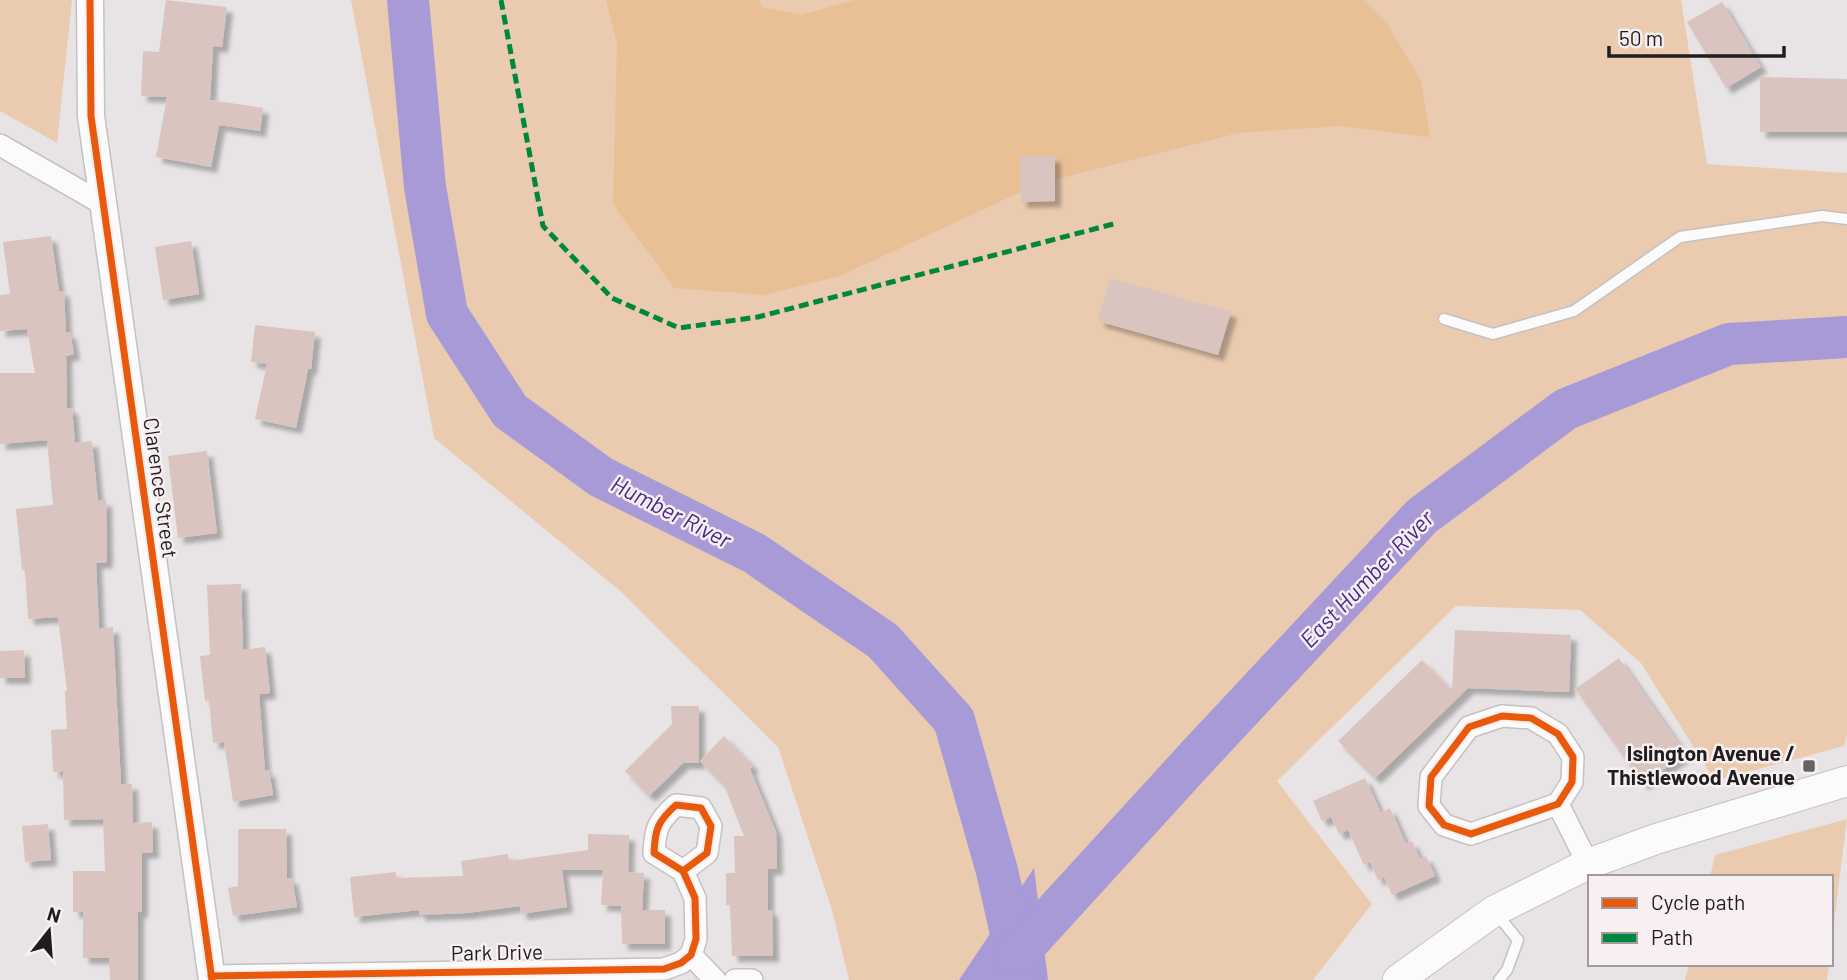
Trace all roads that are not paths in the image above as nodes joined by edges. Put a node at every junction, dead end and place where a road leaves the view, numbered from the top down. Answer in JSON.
{"nodes":[{"id":1,"x":90,"y":0,"type":"edge"},
{"id":2,"x":0,"y":145,"type":"edge"},
{"id":3,"x":103,"y":204,"type":"junction"},
{"id":4,"x":1847,"y":219,"type":"edge"},
{"id":5,"x":1444,"y":319,"type":"dead end"},
{"id":6,"x":1847,"y":781,"type":"edge"},
{"id":7,"x":1558,"y":804,"type":"junction"},
{"id":8,"x":1588,"y":864,"type":"junction"},
{"id":9,"x":683,"y":871,"type":"dead end"},
{"id":10,"x":1494,"y":911,"type":"junction"},
{"id":11,"x":691,"y":955,"type":"junction"},
{"id":12,"x":212,"y":978,"type":"edge"},
{"id":13,"x":715,"y":980,"type":"edge"},
{"id":14,"x":735,"y":980,"type":"edge"},
{"id":15,"x":752,"y":980,"type":"edge"},
{"id":16,"x":1398,"y":980,"type":"edge"},
{"id":17,"x":1499,"y":980,"type":"edge"}],
"edges":[{"from":1,"to":3,"type":"street","name":"Clarence Street"},
{"from":2,"to":3,"type":"street"},
{"from":3,"to":12,"type":"street","name":"Clarence Street"},
{"from":4,"to":5,"type":"lane"},
{"from":6,"to":8,"type":"main road"},
{"from":7,"to":7,"type":"street"},
{"from":7,"to":8,"type":"street"},
{"from":8,"to":10,"type":"main road"},
{"from":9,"to":11,"type":"street"},
{"from":10,"to":16,"type":"main road"},
{"from":10,"to":17,"type":"lane"},
{"from":11,"to":12,"type":"street","name":"Park Drive"},
{"from":11,"to":13,"type":"street"},
{"from":14,"to":15,"type":"street"}]}
